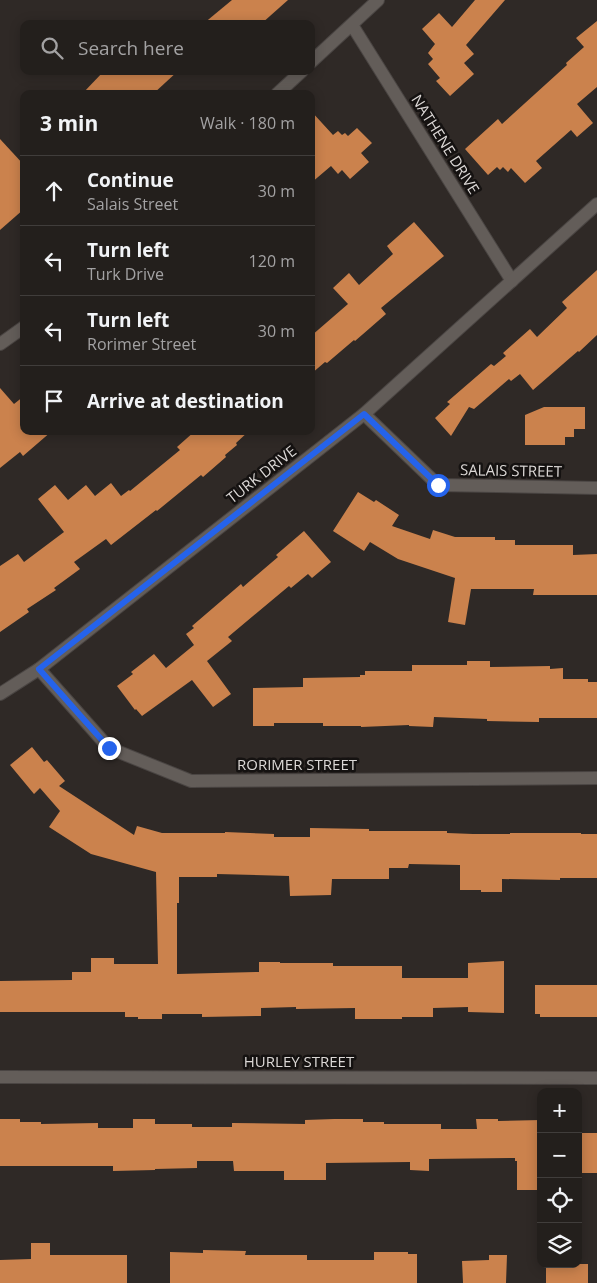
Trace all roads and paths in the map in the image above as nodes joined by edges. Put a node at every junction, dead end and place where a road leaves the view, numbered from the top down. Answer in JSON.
{"nodes":[{"id":1,"x":378,"y":0,"type":"edge"},
{"id":2,"x":352,"y":25,"type":"junction"},
{"id":3,"x":315,"y":58,"type":"edge"},
{"id":4,"x":298,"y":75,"type":"edge"},
{"id":5,"x":281,"y":90,"type":"edge"},
{"id":6,"x":597,"y":204,"type":"edge"},
{"id":7,"x":512,"y":281,"type":"junction"},
{"id":8,"x":20,"y":330,"type":"edge"},
{"id":9,"x":0,"y":344,"type":"edge"},
{"id":10,"x":364,"y":414,"type":"junction"},
{"id":11,"x":597,"y":488,"type":"edge"},
{"id":12,"x":39,"y":669,"type":"junction"},
{"id":13,"x":0,"y":694,"type":"edge"},
{"id":14,"x":597,"y":778,"type":"edge"},
{"id":15,"x":0,"y":1077,"type":"edge"},
{"id":16,"x":597,"y":1078,"type":"edge"}],
"edges":[{"from":1,"to":2,"type":"street"},
{"from":2,"to":3,"type":"street"},
{"from":2,"to":7,"type":"street","name":"NATHENE DRIVE"},
{"from":4,"to":5,"type":"street"},
{"from":6,"to":7,"type":"street","name":"TURK DRIVE"},
{"from":7,"to":10,"type":"street","name":"TURK DRIVE"},
{"from":8,"to":9,"type":"street"},
{"from":10,"to":11,"type":"street","name":"SALAIS STREET"},
{"from":10,"to":12,"type":"street","name":"TURK DRIVE"},
{"from":12,"to":13,"type":"street","name":"TURK DRIVE"},
{"from":12,"to":14,"type":"street","name":"RORIMER STREET"},
{"from":15,"to":16,"type":"street","name":"HURLEY STREET"}]}
